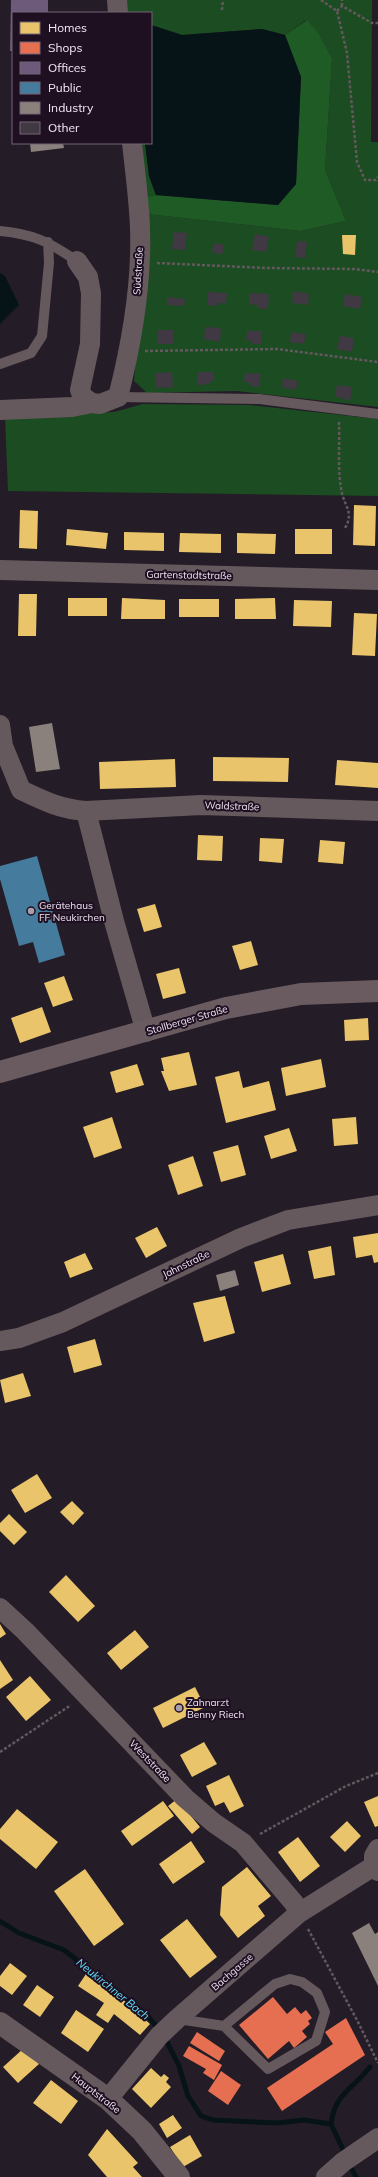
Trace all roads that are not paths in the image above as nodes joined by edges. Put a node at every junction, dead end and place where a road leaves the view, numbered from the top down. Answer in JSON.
{"nodes":[{"id":1,"x":117,"y":0,"type":"edge"},
{"id":2,"x":118,"y":12,"type":"edge"},
{"id":3,"x":132,"y":144,"type":"edge"},
{"id":4,"x":0,"y":231,"type":"edge"},
{"id":5,"x":48,"y":242,"type":"junction"},
{"id":6,"x":77,"y":261,"type":"joint"},
{"id":7,"x":0,"y":364,"type":"edge"},
{"id":8,"x":118,"y":397,"type":"junction"},
{"id":9,"x":92,"y":403,"type":"junction"},
{"id":10,"x":0,"y":410,"type":"edge"},
{"id":11,"x":378,"y":414,"type":"edge"},
{"id":12,"x":0,"y":570,"type":"edge"},
{"id":13,"x":378,"y":580,"type":"edge"},
{"id":14,"x":0,"y":725,"type":"edge"},
{"id":15,"x":86,"y":811,"type":"junction"},
{"id":16,"x":378,"y":811,"type":"edge"},
{"id":17,"x":378,"y":991,"type":"edge"},
{"id":18,"x":146,"y":1032,"type":"junction"},
{"id":19,"x":0,"y":1072,"type":"edge"},
{"id":20,"x":378,"y":1205,"type":"edge"},
{"id":21,"x":0,"y":1341,"type":"edge"},
{"id":22,"x":0,"y":1608,"type":"edge"},
{"id":23,"x":377,"y":1862,"type":"edge"},
{"id":24,"x":299,"y":1913,"type":"junction"},
{"id":25,"x":0,"y":2023,"type":"edge"},
{"id":26,"x":224,"y":2026,"type":"junction"},
{"id":27,"x":167,"y":2029,"type":"junction"},
{"id":28,"x":108,"y":2100,"type":"junction"},
{"id":29,"x":378,"y":2138,"type":"edge"},
{"id":30,"x":178,"y":2177,"type":"edge"},
{"id":31,"x":326,"y":2177,"type":"edge"}],
"edges":[{"from":1,"to":2,"type":"street"},
{"from":3,"to":8,"type":"street","name":"Südstraße"},
{"from":4,"to":5,"type":"lane"},
{"from":5,"to":6,"type":"lane"},
{"from":5,"to":7,"type":"lane"},
{"from":6,"to":9,"type":"street"},
{"from":8,"to":9,"type":"street"},
{"from":8,"to":11,"type":"lane"},
{"from":9,"to":10,"type":"street"},
{"from":12,"to":13,"type":"street","name":"Gartenstadtstraße"},
{"from":14,"to":15,"type":"street","name":"Waldstraße"},
{"from":15,"to":16,"type":"street","name":"Waldstraße"},
{"from":15,"to":18,"type":"street"},
{"from":17,"to":18,"type":"main road","name":"Stollberger Straße"},
{"from":18,"to":19,"type":"main road","name":"Stollberger Straße"},
{"from":20,"to":21,"type":"street","name":"Jahnstraße"},
{"from":22,"to":24,"type":"street","name":"Weststraße"},
{"from":23,"to":24,"type":"street","name":"Bachgasse"},
{"from":24,"to":27,"type":"street","name":"Bachgasse"},
{"from":25,"to":28,"type":"street","name":"Hauptstraße"},
{"from":26,"to":26,"type":"lane"},
{"from":26,"to":27,"type":"lane"},
{"from":27,"to":28,"type":"street","name":"Bachgasse"},
{"from":28,"to":30,"type":"street","name":"Hauptstraße"},
{"from":29,"to":31,"type":"street"}]}
